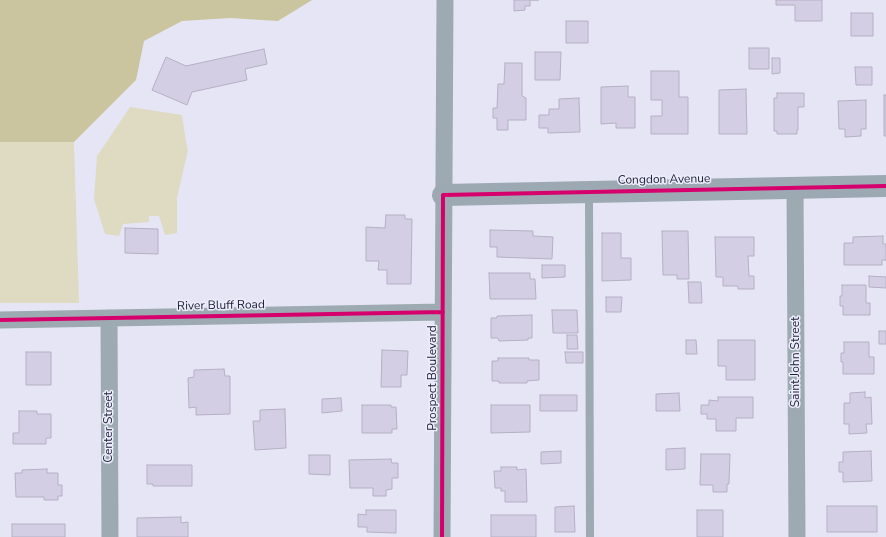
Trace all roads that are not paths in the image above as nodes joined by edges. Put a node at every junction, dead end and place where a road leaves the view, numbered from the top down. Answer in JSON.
{"nodes":[{"id":1,"x":445,"y":0,"type":"edge"},
{"id":2,"x":886,"y":186,"type":"edge"},
{"id":3,"x":795,"y":187,"type":"junction"},
{"id":4,"x":589,"y":192,"type":"junction"},
{"id":5,"x":443,"y":195,"type":"junction"},
{"id":6,"x":443,"y":312,"type":"junction"},
{"id":7,"x":109,"y":318,"type":"junction"},
{"id":8,"x":0,"y":320,"type":"edge"},
{"id":9,"x":110,"y":537,"type":"edge"},
{"id":10,"x":442,"y":537,"type":"edge"},
{"id":11,"x":590,"y":537,"type":"edge"},
{"id":12,"x":797,"y":537,"type":"edge"}],
"edges":[{"from":1,"to":5,"type":"street","name":"Prospect Boulevard"},
{"from":2,"to":3,"type":"street","name":"Congdon Avenue"},
{"from":3,"to":4,"type":"street","name":"Congdon Avenue"},
{"from":3,"to":12,"type":"street","name":"Saint John Street"},
{"from":4,"to":5,"type":"street","name":"Congdon Avenue"},
{"from":4,"to":11,"type":"lane"},
{"from":5,"to":6,"type":"street","name":"Prospect Boulevard"},
{"from":6,"to":7,"type":"street","name":"River Bluff Road"},
{"from":6,"to":10,"type":"street","name":"Prospect Boulevard"},
{"from":7,"to":8,"type":"street","name":"River Bluff Road"},
{"from":7,"to":9,"type":"street","name":"Center Street"}]}
